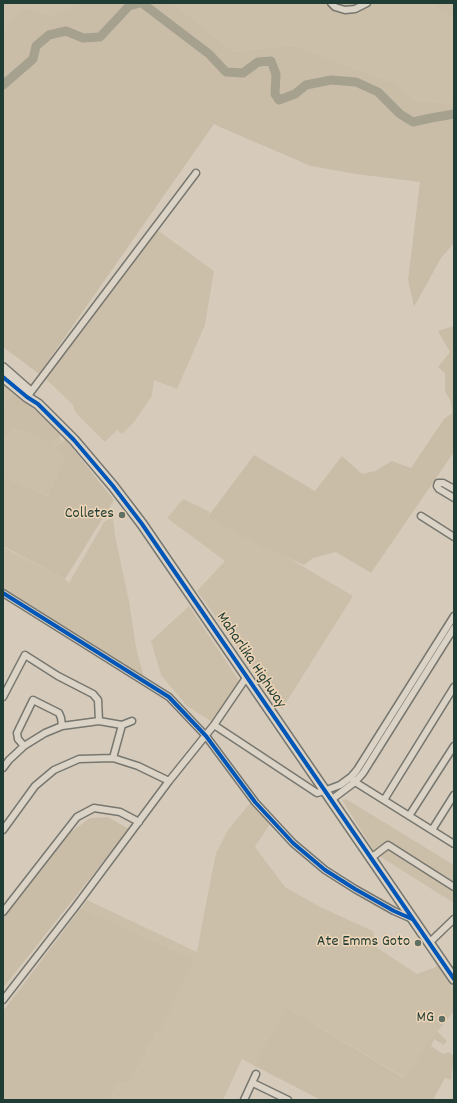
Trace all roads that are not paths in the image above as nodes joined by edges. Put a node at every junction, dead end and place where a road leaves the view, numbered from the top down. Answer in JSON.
{"nodes":[{"id":1,"x":331,"y":3,"type":"edge"},
{"id":2,"x":367,"y":3,"type":"edge"},
{"id":3,"x":196,"y":173,"type":"dead end"},
{"id":4,"x":3,"y":368,"type":"edge"},
{"id":5,"x":3,"y":377,"type":"edge"},
{"id":6,"x":29,"y":395,"type":"junction"},
{"id":7,"x":454,"y":489,"type":"edge"},
{"id":8,"x":454,"y":498,"type":"edge"},
{"id":9,"x":422,"y":516,"type":"dead end"},
{"id":10,"x":454,"y":537,"type":"edge"},
{"id":11,"x":3,"y":593,"type":"edge"},
{"id":12,"x":454,"y":616,"type":"edge"},
{"id":13,"x":454,"y":628,"type":"edge"},
{"id":14,"x":246,"y":678,"type":"junction"},
{"id":15,"x":454,"y":687,"type":"edge"},
{"id":16,"x":3,"y":697,"type":"edge"},
{"id":17,"x":99,"y":721,"type":"junction"},
{"id":18,"x":132,"y":721,"type":"dead end"},
{"id":19,"x":122,"y":725,"type":"junction"},
{"id":20,"x":214,"y":725,"type":"junction"},
{"id":21,"x":62,"y":726,"type":"junction"},
{"id":22,"x":206,"y":736,"type":"junction"},
{"id":23,"x":24,"y":746,"type":"junction"},
{"id":24,"x":454,"y":746,"type":"edge"},
{"id":25,"x":113,"y":758,"type":"junction"},
{"id":26,"x":3,"y":768,"type":"edge"},
{"id":27,"x":353,"y":780,"type":"junction"},
{"id":28,"x":169,"y":781,"type":"junction"},
{"id":29,"x":324,"y":791,"type":"junction"},
{"id":30,"x":454,"y":795,"type":"edge"},
{"id":31,"x":331,"y":800,"type":"junction"},
{"id":32,"x":384,"y":800,"type":"junction"},
{"id":33,"x":410,"y":816,"type":"junction"},
{"id":34,"x":139,"y":822,"type":"junction"},
{"id":35,"x":3,"y":830,"type":"edge"},
{"id":36,"x":432,"y":830,"type":"junction"},
{"id":37,"x":454,"y":844,"type":"edge"},
{"id":38,"x":371,"y":858,"type":"junction"},
{"id":39,"x":454,"y":887,"type":"edge"},
{"id":40,"x":3,"y":912,"type":"edge"},
{"id":41,"x":412,"y":918,"type":"junction"},
{"id":42,"x":454,"y":919,"type":"edge"},
{"id":43,"x":429,"y":943,"type":"junction"},
{"id":44,"x":454,"y":979,"type":"edge"},
{"id":45,"x":3,"y":1000,"type":"edge"},
{"id":46,"x":256,"y":1074,"type":"dead end"},
{"id":47,"x":253,"y":1083,"type":"junction"},
{"id":48,"x":283,"y":1099,"type":"edge"},
{"id":49,"x":244,"y":1100,"type":"edge"}],
"edges":[{"from":1,"to":2,"type":"street"},
{"from":3,"to":6,"type":"street"},
{"from":4,"to":6,"type":"highway","name":"Maharlika Highway"},
{"from":5,"to":6,"type":"highway","name":"Maharlika Highway"},
{"from":6,"to":14,"type":"highway","name":"Maharlika Highway"},
{"from":7,"to":8,"type":"street"},
{"from":9,"to":10,"type":"street"},
{"from":11,"to":22,"type":"street"},
{"from":12,"to":27,"type":"street"},
{"from":13,"to":27,"type":"street"},
{"from":14,"to":20,"type":"street"},
{"from":14,"to":29,"type":"highway","name":"Maharlika Highway"},
{"from":15,"to":32,"type":"street"},
{"from":16,"to":17,"type":"street"},
{"from":17,"to":19,"type":"street"},
{"from":17,"to":21,"type":"street"},
{"from":18,"to":19,"type":"street"},
{"from":19,"to":25,"type":"street"},
{"from":20,"to":22,"type":"street"},
{"from":20,"to":29,"type":"street"},
{"from":21,"to":23,"type":"street"},
{"from":21,"to":23,"type":"street"},
{"from":22,"to":28,"type":"street"},
{"from":22,"to":41,"type":"street"},
{"from":23,"to":26,"type":"street"},
{"from":24,"to":33,"type":"street"},
{"from":25,"to":28,"type":"street"},
{"from":25,"to":35,"type":"street"},
{"from":27,"to":29,"type":"street"},
{"from":27,"to":31,"type":"street"},
{"from":27,"to":32,"type":"street"},
{"from":28,"to":34,"type":"street"},
{"from":29,"to":31,"type":"highway","name":"Maharlika Highway"},
{"from":30,"to":36,"type":"street"},
{"from":31,"to":38,"type":"highway","name":"Maharlika Highway"},
{"from":32,"to":33,"type":"street"},
{"from":33,"to":36,"type":"street"},
{"from":34,"to":40,"type":"street"},
{"from":34,"to":45,"type":"street"},
{"from":36,"to":37,"type":"street"},
{"from":38,"to":39,"type":"street"},
{"from":38,"to":41,"type":"highway","name":"Maharlika Highway"},
{"from":41,"to":43,"type":"highway","name":"Maharlika Highway"},
{"from":42,"to":43,"type":"street"},
{"from":43,"to":44,"type":"highway","name":"Maharlika Highway"},
{"from":46,"to":47,"type":"street"},
{"from":47,"to":48,"type":"street"},
{"from":47,"to":49,"type":"street"}]}
